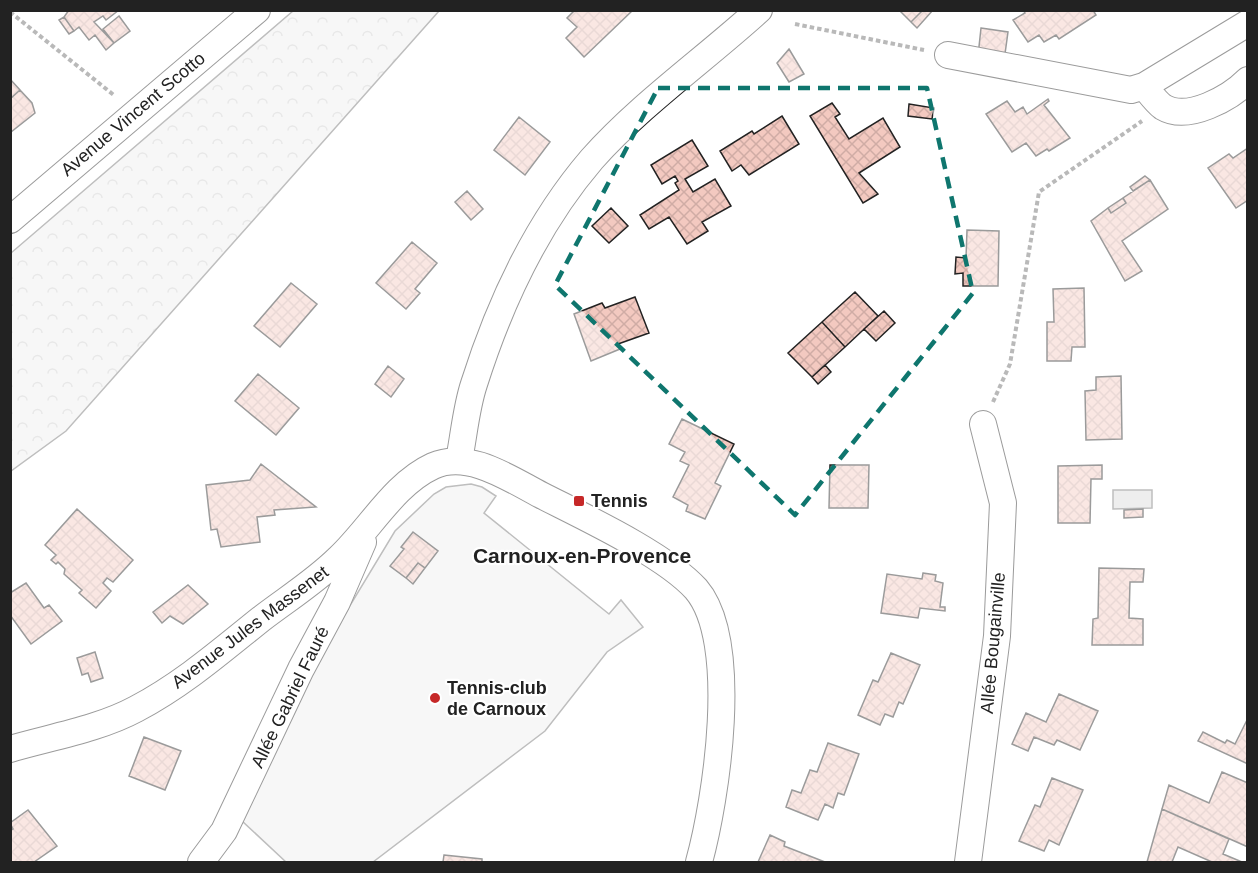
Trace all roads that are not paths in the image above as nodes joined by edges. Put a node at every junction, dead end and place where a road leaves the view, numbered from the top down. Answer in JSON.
{"nodes":[{"id":1,"x":257,"y":10,"type":"edge"},
{"id":2,"x":759,"y":10,"type":"edge"},
{"id":3,"x":1248,"y":23,"type":"edge"},
{"id":4,"x":948,"y":55,"type":"road end"},
{"id":5,"x":1248,"y":80,"type":"edge"},
{"id":6,"x":1144,"y":86,"type":"junction"},
{"id":7,"x":10,"y":220,"type":"edge"},
{"id":8,"x":983,"y":424,"type":"road end"},
{"id":9,"x":459,"y":460,"type":"junction"},
{"id":10,"x":369,"y":526,"type":"junction"},
{"id":11,"x":10,"y":749,"type":"edge"},
{"id":12,"x":201,"y":862,"type":"edge"},
{"id":13,"x":699,"y":862,"type":"edge"},
{"id":14,"x":968,"y":862,"type":"edge"}],
"edges":[{"from":1,"to":7,"type":"street","name":"Avenue Vincent Scotto"},
{"from":2,"to":9,"type":"street"},
{"from":3,"to":6,"type":"street"},
{"from":4,"to":6,"type":"street"},
{"from":5,"to":6,"type":"street"},
{"from":8,"to":14,"type":"street","name":"Allée Bougainville"},
{"from":9,"to":10,"type":"street","name":"Avenue Jules Massenet"},
{"from":9,"to":13,"type":"street"},
{"from":10,"to":11,"type":"street","name":"Avenue Jules Massenet"},
{"from":10,"to":12,"type":"street","name":"Allée Gabriel Fauré"}]}
